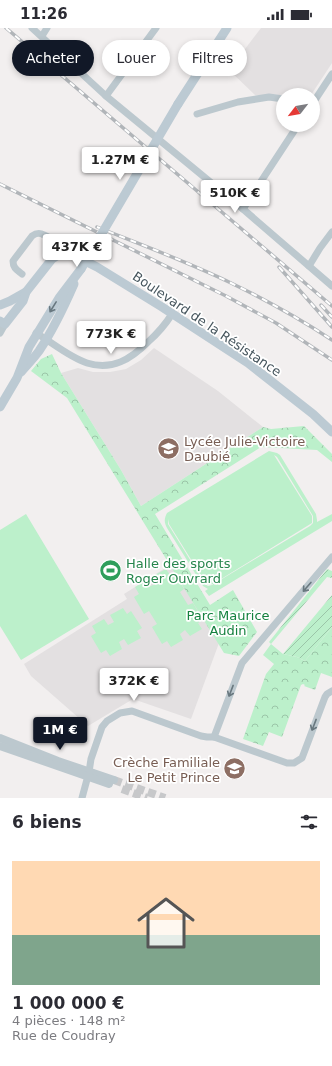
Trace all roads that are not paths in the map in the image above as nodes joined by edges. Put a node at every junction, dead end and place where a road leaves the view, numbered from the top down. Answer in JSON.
{"nodes":[{"id":1,"x":32,"y":28,"type":"edge"},
{"id":2,"x":47,"y":28,"type":"edge"},
{"id":3,"x":156,"y":28,"type":"edge"},
{"id":4,"x":227,"y":28,"type":"edge"},
{"id":5,"x":42,"y":36,"type":"junction"},
{"id":6,"x":332,"y":74,"type":"edge"},
{"id":7,"x":320,"y":92,"type":"edge"},
{"id":8,"x":106,"y":96,"type":"junction"},
{"id":9,"x":276,"y":98,"type":"edge"},
{"id":10,"x":197,"y":114,"type":"dead end"},
{"id":11,"x":293,"y":132,"type":"edge"},
{"id":12,"x":243,"y":209,"type":"junction"},
{"id":13,"x":332,"y":232,"type":"edge"},
{"id":14,"x":58,"y":255,"type":"junction"},
{"id":15,"x":309,"y":266,"type":"junction"},
{"id":16,"x":81,"y":268,"type":"junction"},
{"id":17,"x":22,"y":274,"type":"dead end"},
{"id":18,"x":332,"y":286,"type":"edge"},
{"id":19,"x":26,"y":292,"type":"junction"},
{"id":20,"x":0,"y":305,"type":"edge"},
{"id":21,"x":172,"y":314,"type":"junction"},
{"id":22,"x":3,"y":323,"type":"edge"},
{"id":23,"x":0,"y":333,"type":"edge"},
{"id":24,"x":36,"y":334,"type":"junction"},
{"id":25,"x":47,"y":339,"type":"junction"},
{"id":26,"x":17,"y":378,"type":"junction"},
{"id":27,"x":0,"y":407,"type":"edge"},
{"id":28,"x":319,"y":420,"type":"junction"},
{"id":29,"x":332,"y":426,"type":"edge"},
{"id":30,"x":332,"y":432,"type":"edge"},
{"id":31,"x":332,"y":557,"type":"edge"},
{"id":32,"x":329,"y":565,"type":"edge"},
{"id":33,"x":332,"y":691,"type":"edge"},
{"id":34,"x":214,"y":737,"type":"junction"},
{"id":35,"x":0,"y":738,"type":"edge"},
{"id":36,"x":0,"y":746,"type":"edge"},
{"id":37,"x":89,"y":775,"type":"junction"},
{"id":38,"x":113,"y":783,"type":"tunnel mouth"},
{"id":39,"x":82,"y":798,"type":"edge"}],
"edges":[{"from":1,"to":5,"type":"street"},
{"from":2,"to":5,"type":"street"},
{"from":3,"to":8,"type":"street"},
{"from":4,"to":16,"type":"main road","bridge":true},
{"from":5,"to":8,"type":"street"},
{"from":6,"to":7,"type":"street"},
{"from":8,"to":12,"type":"street"},
{"from":9,"to":10,"type":"street"},
{"from":11,"to":12,"type":"street"},
{"from":12,"to":15,"type":"street"},
{"from":13,"to":15,"type":"street"},
{"from":14,"to":17,"type":"street"},
{"from":14,"to":19,"type":"main road"},
{"from":14,"to":21,"type":"main road","name":"Boulevard de la Résistance"},
{"from":15,"to":18,"type":"street"},
{"from":16,"to":24,"type":"main road","one_way":true},
{"from":16,"to":25,"type":"main road"},
{"from":19,"to":20,"type":"main road"},
{"from":19,"to":22,"type":"main road"},
{"from":21,"to":25,"type":"street"},
{"from":21,"to":28,"type":"main road","name":"Boulevard de la Résistance"},
{"from":22,"to":23,"type":"street"},
{"from":24,"to":25,"type":"street"},
{"from":24,"to":26,"type":"main road"},
{"from":25,"to":26,"type":"main road"},
{"from":26,"to":27,"type":"main road"},
{"from":28,"to":29,"type":"main road","name":"Boulevard de la Résistance"},
{"from":28,"to":30,"type":"main road","name":"Boulevard de la Résistance"},
{"from":31,"to":32,"type":"street"},
{"from":32,"to":34,"type":"street","one_way":true},
{"from":33,"to":34,"type":"street","one_way":true},
{"from":34,"to":37,"type":"street"},
{"from":35,"to":37,"type":"street"},
{"from":36,"to":37,"type":"street"},
{"from":37,"to":38,"type":"street"},
{"from":37,"to":39,"type":"street"}]}
